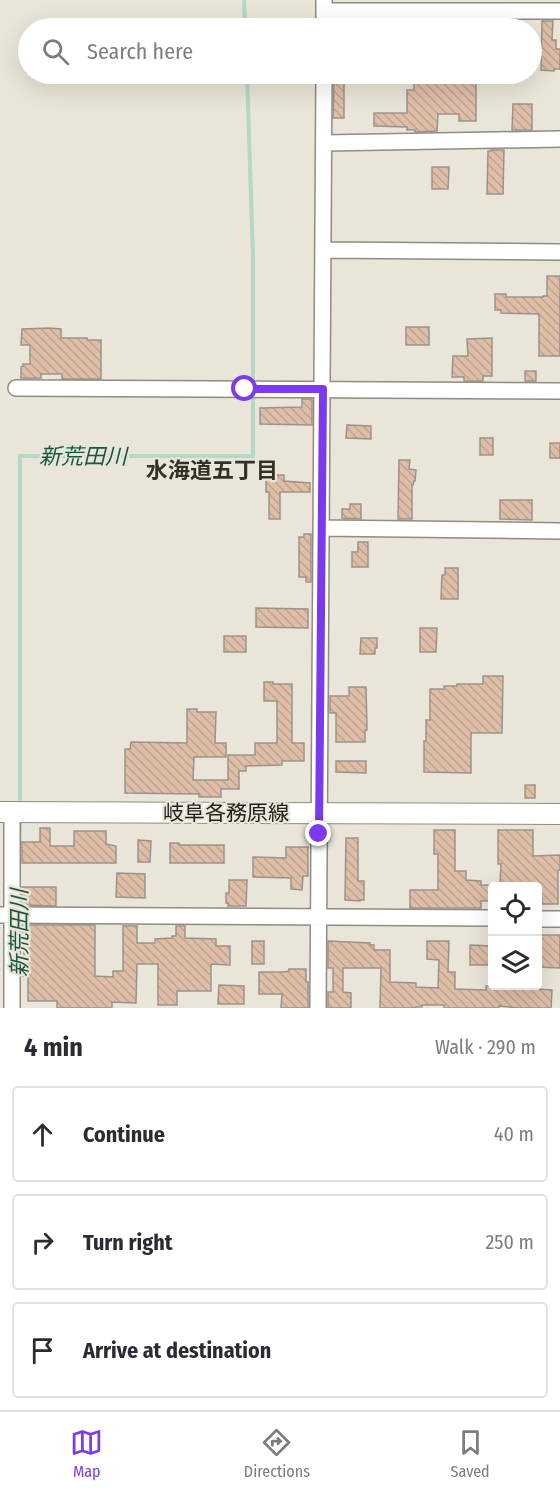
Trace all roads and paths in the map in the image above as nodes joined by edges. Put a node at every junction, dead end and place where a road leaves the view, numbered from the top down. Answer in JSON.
{"nodes":[{"id":1,"x":324,"y":6,"type":"edge"},
{"id":2,"x":560,"y":11,"type":"edge"},
{"id":3,"x":324,"y":84,"type":"edge"},
{"id":4,"x":560,"y":139,"type":"edge"},
{"id":5,"x":324,"y":143,"type":"junction"},
{"id":6,"x":323,"y":250,"type":"junction"},
{"id":7,"x":560,"y":252,"type":"edge"},
{"id":8,"x":16,"y":388,"type":"dead end"},
{"id":9,"x":323,"y":389,"type":"junction"},
{"id":10,"x":560,"y":391,"type":"edge"},
{"id":11,"x":322,"y":528,"type":"junction"},
{"id":12,"x":560,"y":531,"type":"edge"},
{"id":13,"x":6,"y":812,"type":"edge"},
{"id":14,"x":319,"y":814,"type":"junction"},
{"id":15,"x":560,"y":814,"type":"edge"},
{"id":16,"x":13,"y":915,"type":"edge"},
{"id":17,"x":319,"y":916,"type":"junction"},
{"id":18,"x":488,"y":918,"type":"edge"},
{"id":19,"x":542,"y":919,"type":"edge"},
{"id":20,"x":560,"y":919,"type":"edge"},
{"id":21,"x":12,"y":1008,"type":"edge"},
{"id":22,"x":318,"y":1008,"type":"edge"}],
"edges":[{"from":1,"to":2,"type":"street"},
{"from":3,"to":5,"type":"street"},
{"from":4,"to":5,"type":"street"},
{"from":5,"to":6,"type":"street"},
{"from":6,"to":7,"type":"street"},
{"from":6,"to":9,"type":"street"},
{"from":8,"to":9,"type":"street"},
{"from":9,"to":10,"type":"street"},
{"from":9,"to":11,"type":"street"},
{"from":11,"to":12,"type":"street"},
{"from":11,"to":14,"type":"street"},
{"from":13,"to":14,"type":"main road","name":"岐阜各務原線"},
{"from":13,"to":16,"type":"street"},
{"from":14,"to":15,"type":"main road","name":"岐阜各務原線"},
{"from":14,"to":17,"type":"street"},
{"from":16,"to":17,"type":"street"},
{"from":16,"to":21,"type":"street"},
{"from":17,"to":18,"type":"street"},
{"from":17,"to":22,"type":"street"},
{"from":19,"to":20,"type":"street"}]}
